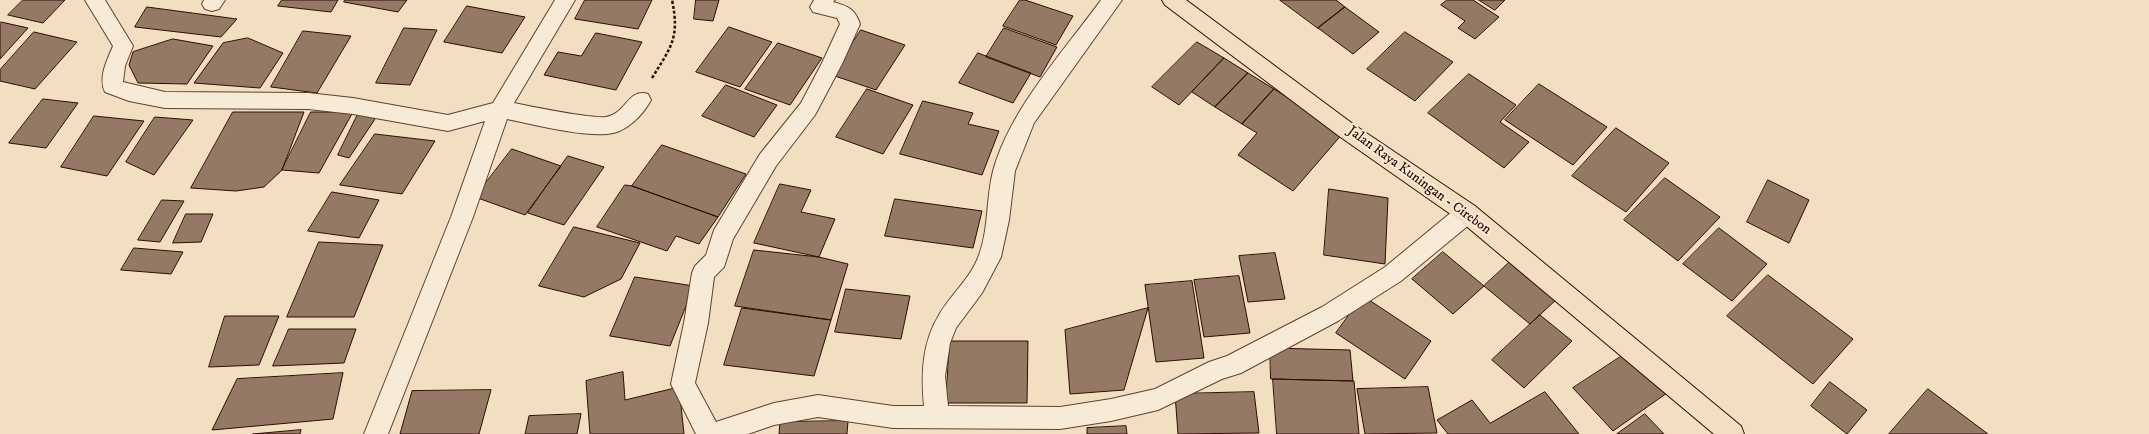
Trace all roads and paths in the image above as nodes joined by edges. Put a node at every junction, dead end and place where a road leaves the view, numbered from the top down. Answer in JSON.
{"nodes":[{"id":1,"x":95,"y":0,"type":"edge"},
{"id":2,"x":565,"y":0,"type":"edge"},
{"id":3,"x":672,"y":0,"type":"edge"},
{"id":4,"x":825,"y":0,"type":"edge"},
{"id":5,"x":1112,"y":0,"type":"edge"},
{"id":6,"x":1172,"y":0,"type":"edge"},
{"id":7,"x":641,"y":100,"type":"joint"},
{"id":8,"x":500,"y":109,"type":"junction"},
{"id":9,"x":1467,"y":213,"type":"junction"},
{"id":10,"x":937,"y":417,"type":"junction"},
{"id":11,"x":376,"y":434,"type":"edge"},
{"id":12,"x":709,"y":434,"type":"edge"},
{"id":13,"x":714,"y":434,"type":"edge"},
{"id":14,"x":1732,"y":434,"type":"edge"}],
"edges":[{"from":1,"to":8,"type":"street"},
{"from":2,"to":8,"type":"street"},
{"from":3,"to":7,"type":"path"},
{"from":4,"to":12,"type":"street"},
{"from":5,"to":10,"type":"street"},
{"from":6,"to":9,"type":"highway","name":"Jalan Raya Kuningan - Cirebon"},
{"from":7,"to":8,"type":"street"},
{"from":8,"to":11,"type":"street"},
{"from":9,"to":10,"type":"street"},
{"from":9,"to":14,"type":"highway","name":"Jalan Raya Kuningan - Cirebon"},
{"from":10,"to":13,"type":"street"}]}
